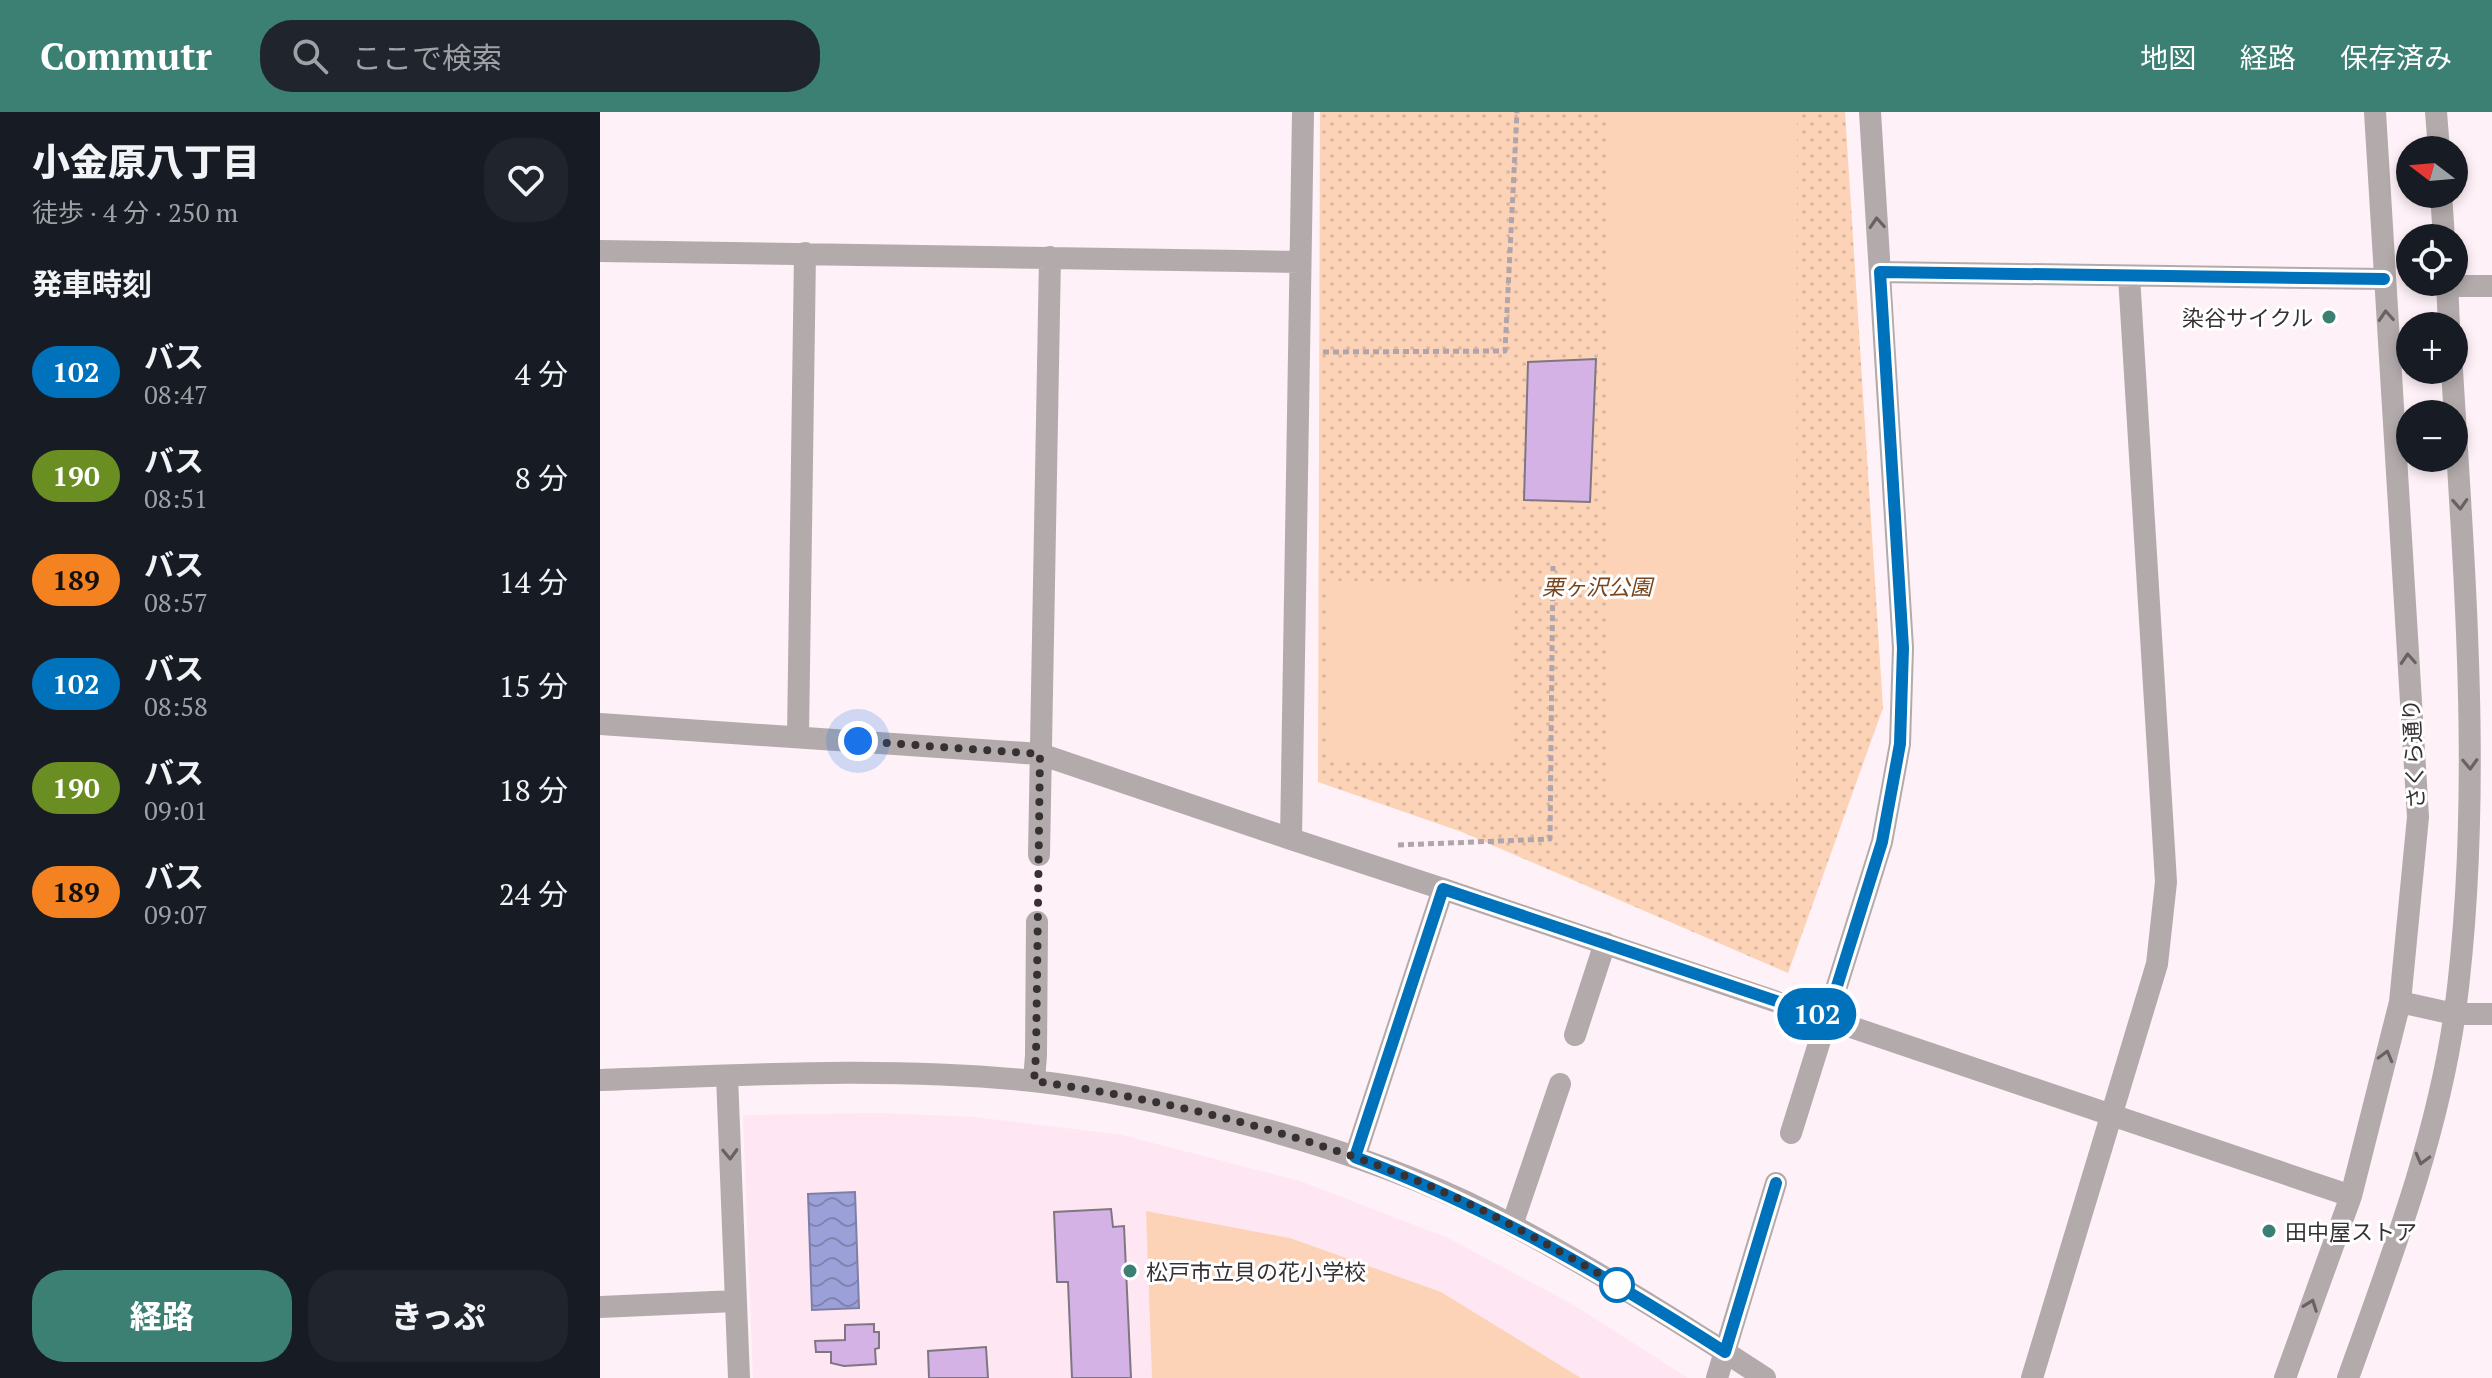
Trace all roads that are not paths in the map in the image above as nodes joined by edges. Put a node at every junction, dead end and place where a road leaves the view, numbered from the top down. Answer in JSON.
{"nodes":[{"id":1,"x":1303,"y":112,"type":"edge"},
{"id":2,"x":1870,"y":112,"type":"edge"},
{"id":3,"x":2375,"y":112,"type":"edge"},
{"id":4,"x":2436,"y":112,"type":"edge"},
{"id":5,"x":2438,"y":136,"type":"edge"},
{"id":6,"x":600,"y":251,"type":"edge"},
{"id":7,"x":805,"y":253,"type":"junction"},
{"id":8,"x":1050,"y":257,"type":"junction"},
{"id":9,"x":1300,"y":262,"type":"junction"},
{"id":10,"x":1880,"y":272,"type":"junction"},
{"id":11,"x":2129,"y":276,"type":"junction"},
{"id":12,"x":2384,"y":279,"type":"junction"},
{"id":13,"x":2468,"y":285,"type":"edge"},
{"id":14,"x":2492,"y":286,"type":"edge"},
{"id":15,"x":2453,"y":384,"type":"edge"},
{"id":16,"x":600,"y":724,"type":"edge"},
{"id":17,"x":798,"y":737,"type":"junction"},
{"id":18,"x":1040,"y":754,"type":"junction"},
{"id":19,"x":1291,"y":839,"type":"junction"},
{"id":20,"x":1039,"y":855,"type":"dead end"},
{"id":21,"x":1443,"y":889,"type":"junction"},
{"id":22,"x":1037,"y":922,"type":"dead end"},
{"id":23,"x":1605,"y":943,"type":"junction"},
{"id":24,"x":2400,"y":1002,"type":"junction"},
{"id":25,"x":2454,"y":1014,"type":"junction"},
{"id":26,"x":2492,"y":1014,"type":"edge"},
{"id":27,"x":1827,"y":1018,"type":"junction"},
{"id":28,"x":1575,"y":1035,"type":"dead end"},
{"id":29,"x":727,"y":1076,"type":"junction"},
{"id":30,"x":600,"y":1080,"type":"edge"},
{"id":31,"x":1034,"y":1081,"type":"junction"},
{"id":32,"x":1560,"y":1084,"type":"dead end"},
{"id":33,"x":2113,"y":1114,"type":"junction"},
{"id":34,"x":1791,"y":1133,"type":"dead end"},
{"id":35,"x":1355,"y":1157,"type":"junction"},
{"id":36,"x":1776,"y":1183,"type":"dead end"},
{"id":37,"x":2351,"y":1196,"type":"junction"},
{"id":38,"x":1512,"y":1225,"type":"junction"},
{"id":39,"x":735,"y":1301,"type":"junction"},
{"id":40,"x":600,"y":1307,"type":"edge"},
{"id":41,"x":1725,"y":1352,"type":"junction"},
{"id":42,"x":739,"y":1378,"type":"edge"},
{"id":43,"x":1717,"y":1378,"type":"edge"},
{"id":44,"x":1765,"y":1378,"type":"edge"},
{"id":45,"x":2032,"y":1378,"type":"edge"},
{"id":46,"x":2285,"y":1378,"type":"edge"},
{"id":47,"x":2348,"y":1378,"type":"edge"}],
"edges":[{"from":1,"to":9,"type":"street"},
{"from":10,"to":2,"type":"street","one_way":true},
{"from":3,"to":12,"type":"street","name":"さくら通り"},
{"from":4,"to":5,"type":"street"},
{"from":6,"to":7,"type":"street"},
{"from":7,"to":8,"type":"street"},
{"from":7,"to":17,"type":"street"},
{"from":8,"to":9,"type":"street"},
{"from":8,"to":18,"type":"street"},
{"from":9,"to":19,"type":"street"},
{"from":10,"to":11,"type":"street"},
{"from":10,"to":27,"type":"street"},
{"from":11,"to":12,"type":"street"},
{"from":11,"to":33,"type":"street"},
{"from":24,"to":12,"type":"street","name":"さくら通り","one_way":true},
{"from":13,"to":14,"type":"street"},
{"from":15,"to":25,"type":"street","one_way":true},
{"from":16,"to":17,"type":"street"},
{"from":17,"to":18,"type":"street"},
{"from":18,"to":19,"type":"street"},
{"from":18,"to":20,"type":"street"},
{"from":19,"to":21,"type":"street"},
{"from":21,"to":23,"type":"street"},
{"from":21,"to":35,"type":"street"},
{"from":22,"to":31,"type":"street"},
{"from":23,"to":27,"type":"street"},
{"from":23,"to":28,"type":"street"},
{"from":24,"to":25,"type":"street"},
{"from":37,"to":24,"type":"street","name":"さくら通り","one_way":true},
{"from":25,"to":26,"type":"street"},
{"from":25,"to":47,"type":"street","one_way":true},
{"from":27,"to":33,"type":"street"},
{"from":27,"to":34,"type":"street"},
{"from":29,"to":30,"type":"street"},
{"from":29,"to":31,"type":"street"},
{"from":29,"to":39,"type":"street","one_way":true},
{"from":31,"to":35,"type":"street"},
{"from":32,"to":38,"type":"street"},
{"from":33,"to":37,"type":"street"},
{"from":33,"to":45,"type":"street"},
{"from":35,"to":38,"type":"street"},
{"from":36,"to":41,"type":"street"},
{"from":46,"to":37,"type":"street","name":"さくら通り","one_way":true},
{"from":38,"to":41,"type":"street"},
{"from":39,"to":40,"type":"street"},
{"from":39,"to":42,"type":"street"},
{"from":41,"to":43,"type":"street"},
{"from":41,"to":44,"type":"street"}]}
